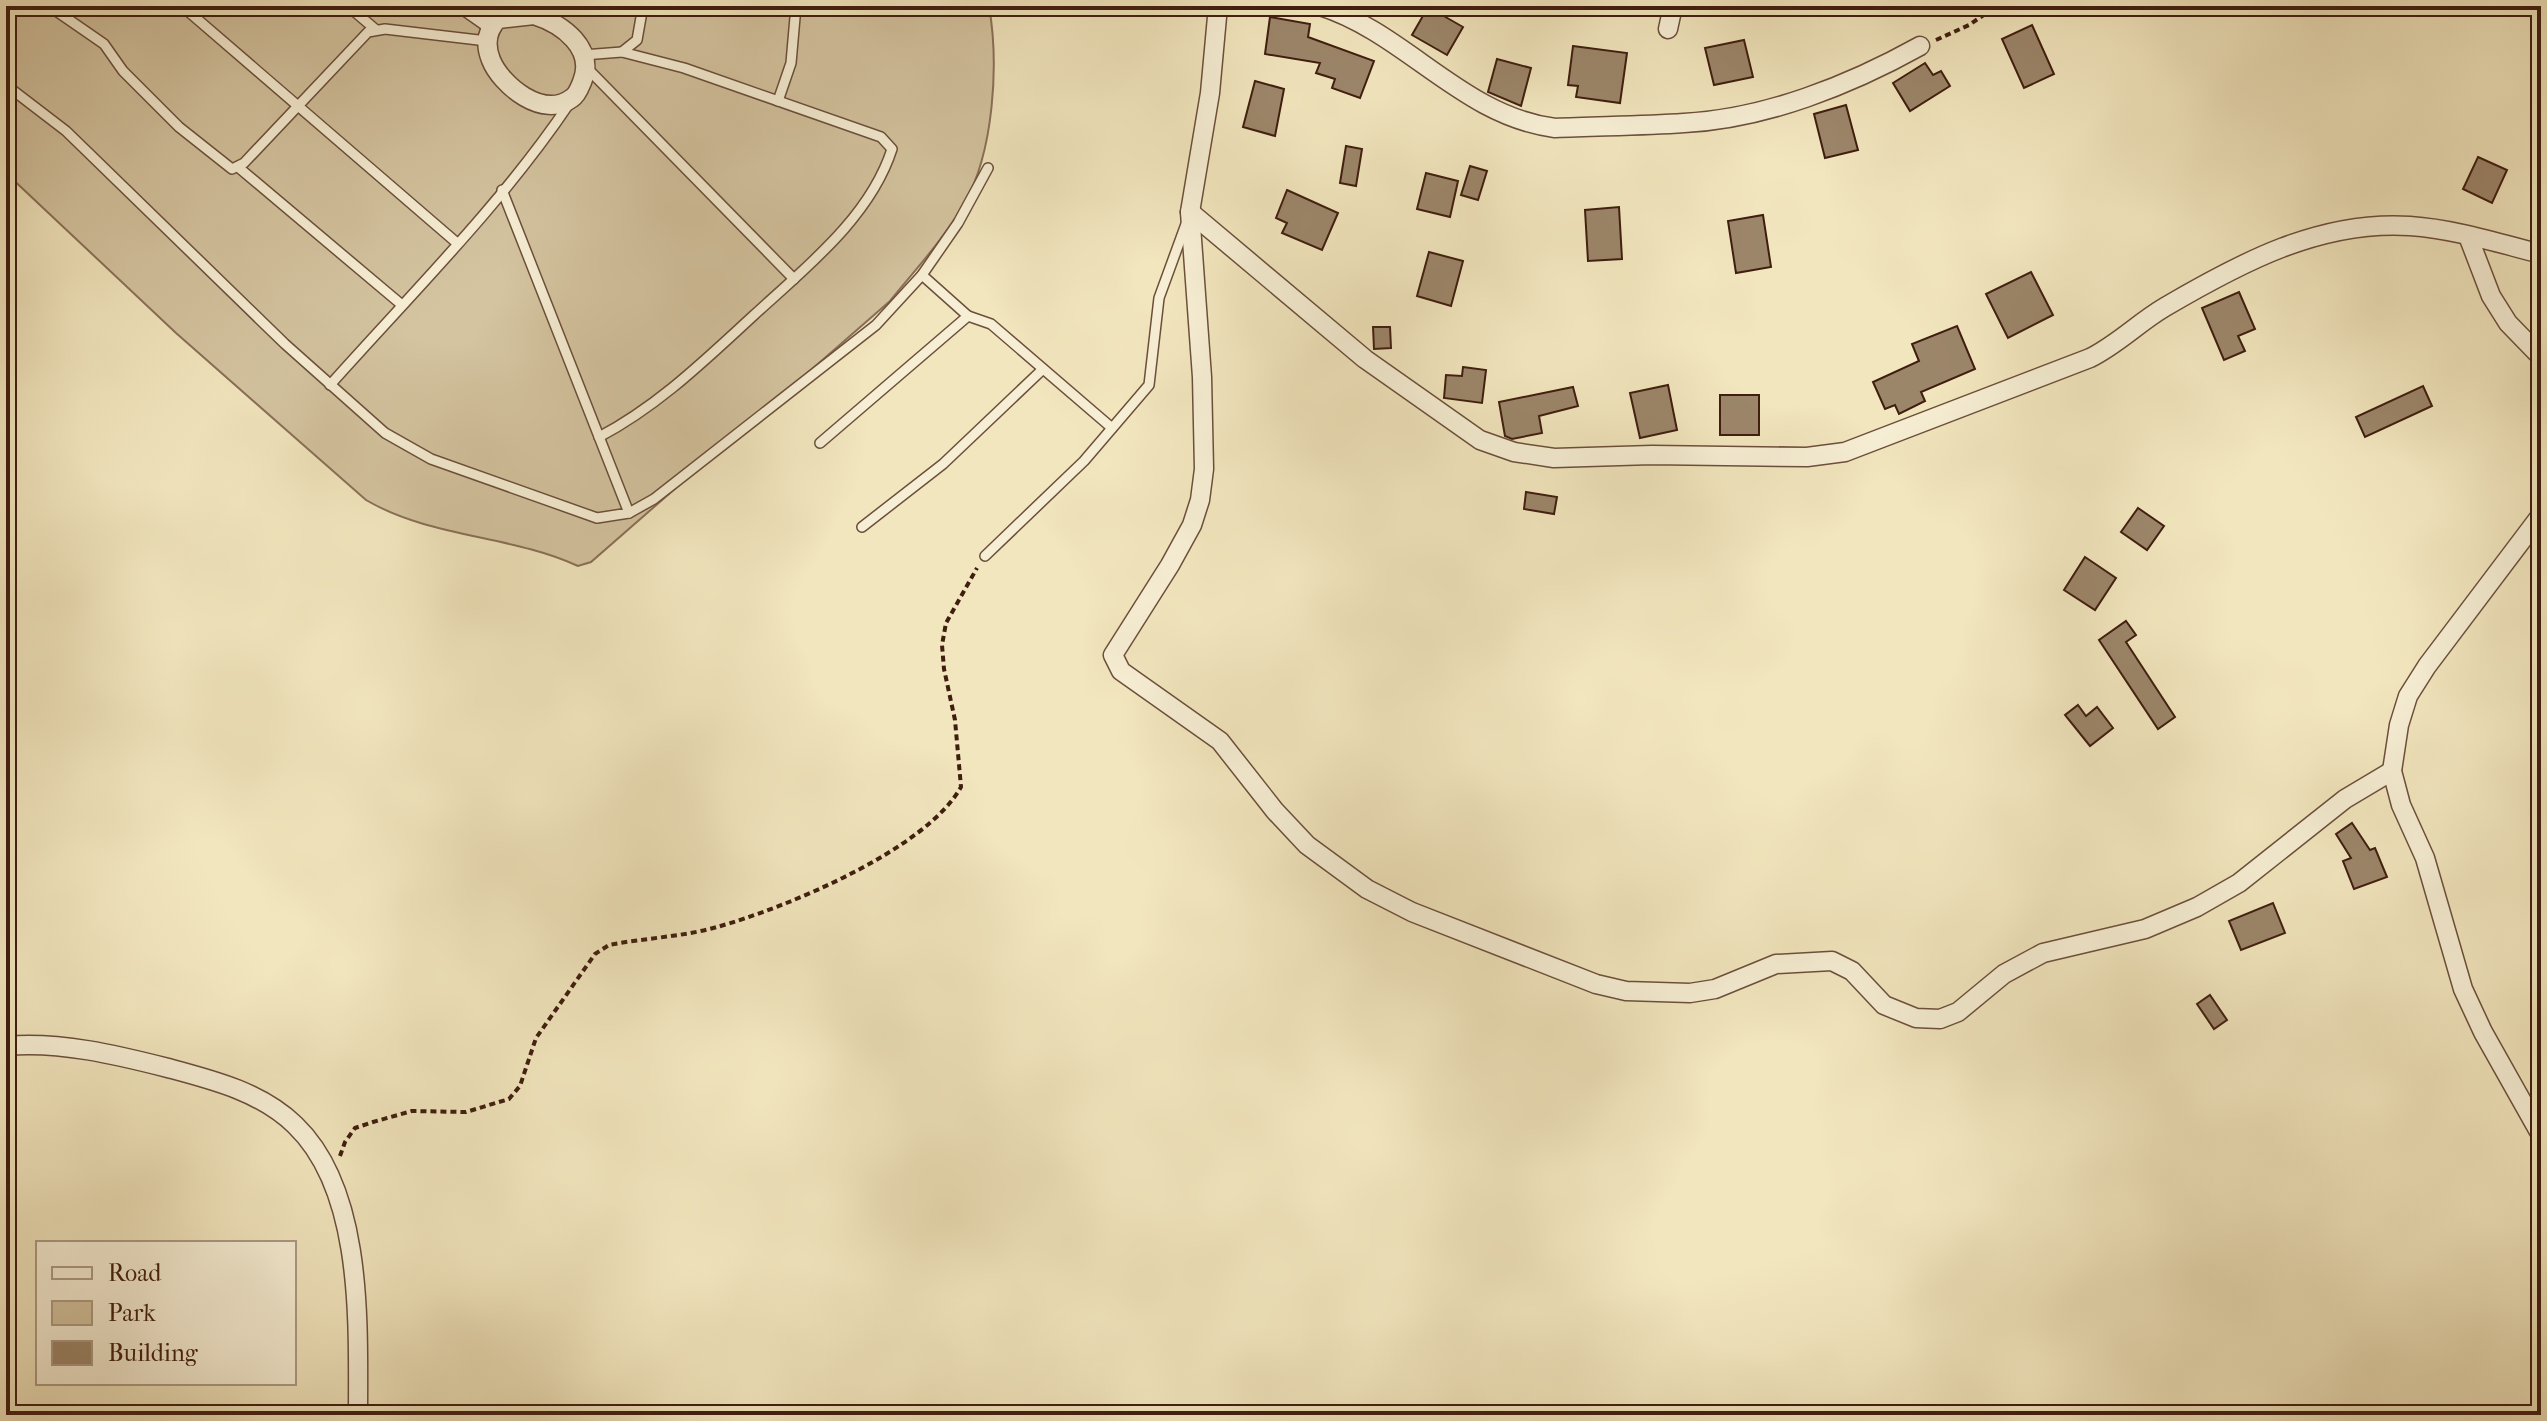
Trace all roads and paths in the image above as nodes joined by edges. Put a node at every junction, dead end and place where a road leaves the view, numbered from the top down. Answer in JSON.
{"nodes":[{"id":1,"x":49,"y":6,"type":"edge"},
{"id":2,"x":182,"y":6,"type":"edge"},
{"id":3,"x":348,"y":6,"type":"edge"},
{"id":4,"x":465,"y":6,"type":"edge"},
{"id":5,"x":643,"y":6,"type":"edge"},
{"id":6,"x":796,"y":6,"type":"edge"},
{"id":7,"x":1218,"y":6,"type":"edge"},
{"id":8,"x":1320,"y":6,"type":"edge"},
{"id":9,"x":1673,"y":6,"type":"edge"},
{"id":10,"x":1997,"y":6,"type":"edge"},
{"id":11,"x":526,"y":10,"type":"edge"},
{"id":12,"x":375,"y":29,"type":"junction"},
{"id":13,"x":1668,"y":29,"type":"dead end"},
{"id":14,"x":490,"y":33,"type":"junction"},
{"id":15,"x":1920,"y":46,"type":"joint"},
{"id":16,"x":622,"y":52,"type":"junction"},
{"id":17,"x":584,"y":61,"type":"junction"},
{"id":18,"x":6,"y":85,"type":"edge"},
{"id":19,"x":572,"y":98,"type":"junction"},
{"id":20,"x":778,"y":101,"type":"junction"},
{"id":21,"x":299,"y":105,"type":"junction"},
{"id":22,"x":238,"y":167,"type":"junction"},
{"id":23,"x":988,"y":168,"type":"dead end"},
{"id":24,"x":502,"y":190,"type":"junction"},
{"id":25,"x":1190,"y":212,"type":"junction"},
{"id":26,"x":2468,"y":236,"type":"junction"},
{"id":27,"x":457,"y":243,"type":"junction"},
{"id":28,"x":2541,"y":254,"type":"edge"},
{"id":29,"x":922,"y":275,"type":"junction"},
{"id":30,"x":794,"y":279,"type":"junction"},
{"id":31,"x":402,"y":305,"type":"junction"},
{"id":32,"x":968,"y":316,"type":"junction"},
{"id":33,"x":2541,"y":357,"type":"edge"},
{"id":34,"x":1043,"y":369,"type":"junction"},
{"id":35,"x":330,"y":385,"type":"junction"},
{"id":36,"x":1112,"y":428,"type":"junction"},
{"id":37,"x":599,"y":437,"type":"junction"},
{"id":38,"x":820,"y":443,"type":"dead end"},
{"id":39,"x":629,"y":513,"type":"junction"},
{"id":40,"x":2541,"y":515,"type":"edge"},
{"id":41,"x":862,"y":527,"type":"dead end"},
{"id":42,"x":985,"y":556,"type":"joint"},
{"id":43,"x":2392,"y":771,"type":"junction"},
{"id":44,"x":6,"y":1046,"type":"edge"},
{"id":45,"x":2541,"y":1135,"type":"edge"},
{"id":46,"x":337,"y":1190,"type":"junction"},
{"id":47,"x":358,"y":1415,"type":"edge"}],
"edges":[{"from":1,"to":22,"type":"lane"},
{"from":2,"to":21,"type":"lane"},
{"from":3,"to":12,"type":"lane"},
{"from":4,"to":14,"type":"street"},
{"from":5,"to":16,"type":"lane"},
{"from":6,"to":20,"type":"lane"},
{"from":7,"to":25,"type":"street"},
{"from":8,"to":15,"type":"street"},
{"from":9,"to":13,"type":"street"},
{"from":10,"to":15,"type":"path"},
{"from":11,"to":14,"type":"street"},
{"from":11,"to":17,"type":"street"},
{"from":12,"to":14,"type":"lane"},
{"from":12,"to":21,"type":"lane"},
{"from":14,"to":19,"type":"street"},
{"from":16,"to":17,"type":"lane"},
{"from":16,"to":20,"type":"lane"},
{"from":17,"to":19,"type":"street"},
{"from":17,"to":30,"type":"lane"},
{"from":18,"to":35,"type":"lane"},
{"from":19,"to":24,"type":"lane"},
{"from":20,"to":30,"type":"lane"},
{"from":21,"to":22,"type":"lane"},
{"from":21,"to":27,"type":"lane"},
{"from":22,"to":31,"type":"lane"},
{"from":23,"to":29,"type":"lane"},
{"from":24,"to":27,"type":"lane"},
{"from":24,"to":37,"type":"lane"},
{"from":25,"to":26,"type":"street"},
{"from":25,"to":36,"type":"lane"},
{"from":25,"to":43,"type":"street"},
{"from":26,"to":28,"type":"street"},
{"from":26,"to":33,"type":"street"},
{"from":27,"to":31,"type":"lane"},
{"from":29,"to":32,"type":"lane"},
{"from":29,"to":39,"type":"lane"},
{"from":30,"to":37,"type":"lane"},
{"from":31,"to":35,"type":"lane"},
{"from":32,"to":34,"type":"lane"},
{"from":32,"to":38,"type":"lane"},
{"from":34,"to":36,"type":"lane"},
{"from":34,"to":41,"type":"lane"},
{"from":35,"to":39,"type":"lane"},
{"from":36,"to":42,"type":"lane"},
{"from":37,"to":39,"type":"lane"},
{"from":40,"to":43,"type":"street"},
{"from":42,"to":46,"type":"path"},
{"from":43,"to":45,"type":"street"},
{"from":44,"to":46,"type":"street"},
{"from":46,"to":47,"type":"street"}]}
